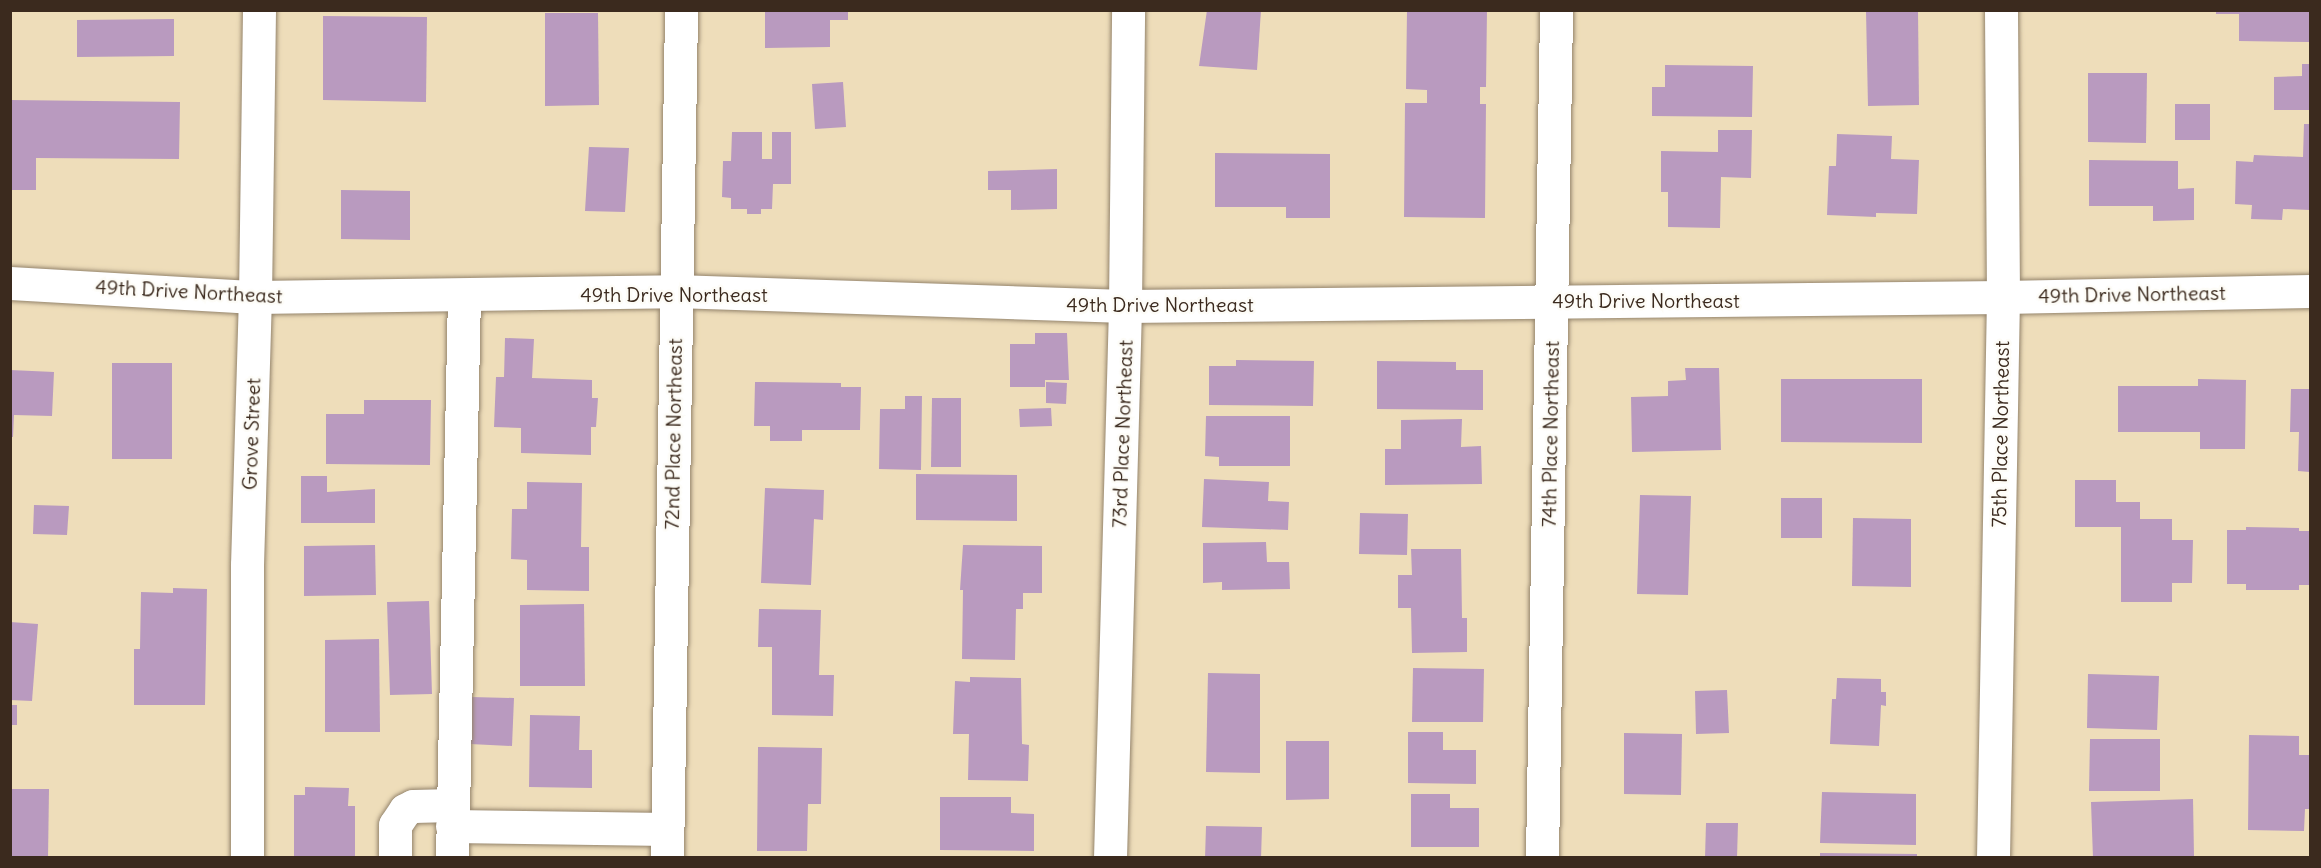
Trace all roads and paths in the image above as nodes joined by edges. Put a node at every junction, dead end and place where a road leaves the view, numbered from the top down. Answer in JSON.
{"nodes":[{"id":1,"x":259,"y":10,"type":"edge"},
{"id":2,"x":681,"y":10,"type":"edge"},
{"id":3,"x":1128,"y":10,"type":"edge"},
{"id":4,"x":1556,"y":10,"type":"edge"},
{"id":5,"x":2001,"y":10,"type":"edge"},
{"id":6,"x":10,"y":283,"type":"edge"},
{"id":7,"x":675,"y":291,"type":"junction"},
{"id":8,"x":2310,"y":291,"type":"edge"},
{"id":9,"x":464,"y":295,"type":"junction"},
{"id":10,"x":255,"y":297,"type":"junction"},
{"id":11,"x":2002,"y":297,"type":"junction"},
{"id":12,"x":1553,"y":300,"type":"junction"},
{"id":13,"x":1125,"y":306,"type":"junction"},
{"id":14,"x":452,"y":830,"type":"edge"},
{"id":15,"x":667,"y":843,"type":"edge"},
{"id":16,"x":247,"y":858,"type":"edge"},
{"id":17,"x":395,"y":858,"type":"edge"},
{"id":18,"x":1110,"y":858,"type":"edge"},
{"id":19,"x":1542,"y":858,"type":"edge"},
{"id":20,"x":1993,"y":858,"type":"edge"}],
"edges":[{"from":1,"to":10,"type":"street","name":"Grove Street"},
{"from":2,"to":7,"type":"street","name":"72nd Place Northeast"},
{"from":3,"to":13,"type":"street","name":"73rd Place Northeast"},
{"from":4,"to":12,"type":"street","name":"74th Place Northeast"},
{"from":5,"to":11,"type":"street","name":"75th Place Northeast"},
{"from":6,"to":10,"type":"street","name":"49th Drive Northeast"},
{"from":7,"to":9,"type":"street","name":"49th Drive Northeast"},
{"from":7,"to":13,"type":"street","name":"49th Drive Northeast"},
{"from":7,"to":15,"type":"street","name":"72nd Place Northeast"},
{"from":8,"to":11,"type":"street","name":"49th Drive Northeast"},
{"from":9,"to":10,"type":"street","name":"49th Drive Northeast"},
{"from":9,"to":14,"type":"street"},
{"from":10,"to":16,"type":"street","name":"Grove Street"},
{"from":11,"to":12,"type":"street","name":"49th Drive Northeast"},
{"from":11,"to":20,"type":"street","name":"75th Place Northeast"},
{"from":12,"to":13,"type":"street","name":"49th Drive Northeast"},
{"from":12,"to":19,"type":"street","name":"74th Place Northeast"},
{"from":13,"to":18,"type":"street","name":"73rd Place Northeast"},
{"from":14,"to":15,"type":"street"},
{"from":14,"to":17,"type":"street"}]}
